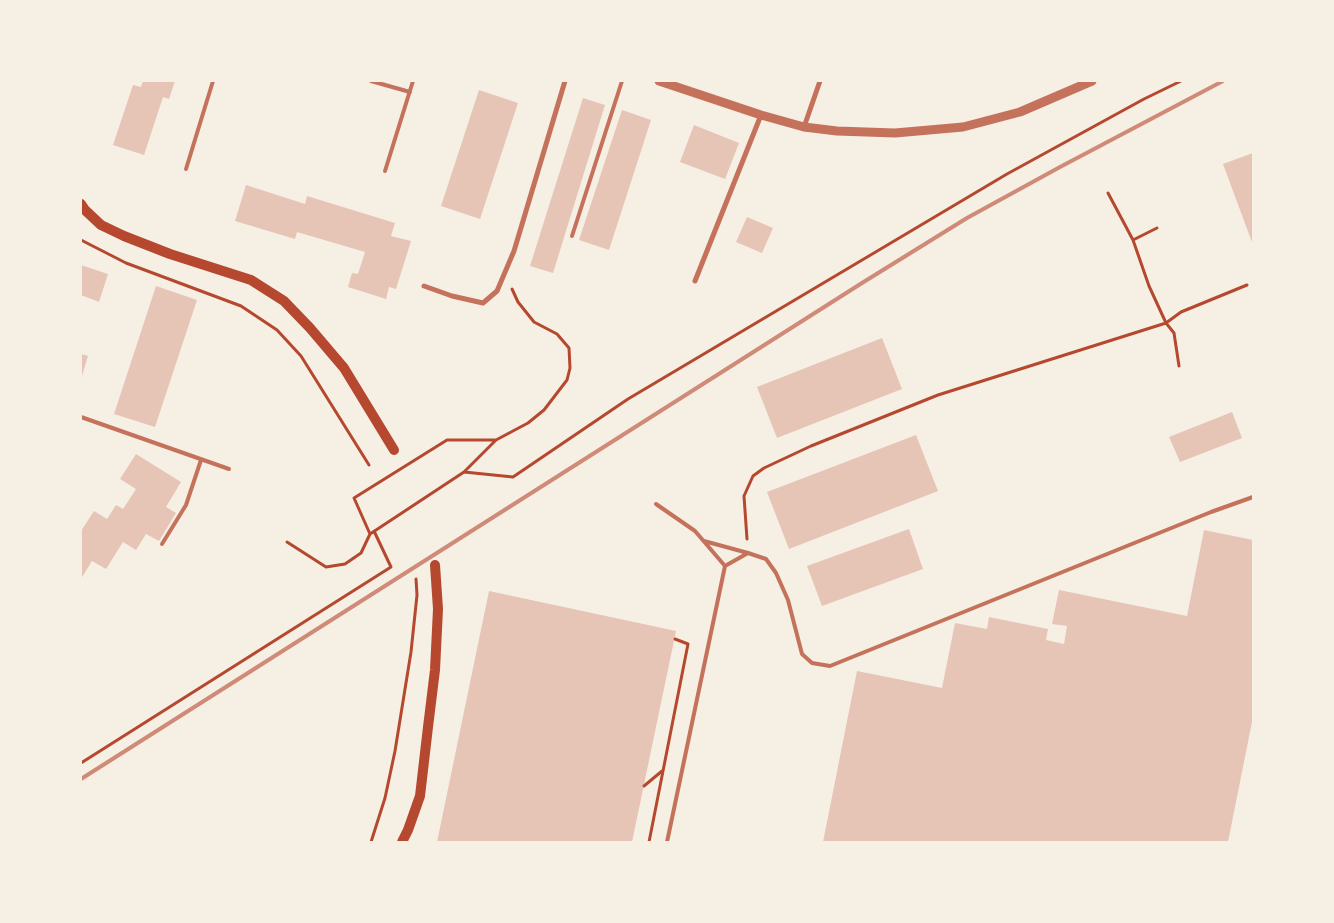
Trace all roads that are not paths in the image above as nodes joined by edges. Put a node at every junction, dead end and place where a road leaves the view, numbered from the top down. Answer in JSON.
{"nodes":[{"id":1,"x":213,"y":81,"type":"edge"},
{"id":2,"x":371,"y":81,"type":"edge"},
{"id":3,"x":413,"y":81,"type":"edge"},
{"id":4,"x":565,"y":81,"type":"edge"},
{"id":5,"x":622,"y":81,"type":"edge"},
{"id":6,"x":659,"y":81,"type":"edge"},
{"id":7,"x":820,"y":81,"type":"edge"},
{"id":8,"x":1092,"y":81,"type":"edge"},
{"id":9,"x":410,"y":92,"type":"junction"},
{"id":10,"x":761,"y":115,"type":"junction"},
{"id":11,"x":804,"y":127,"type":"junction"},
{"id":12,"x":186,"y":169,"type":"dead end"},
{"id":13,"x":385,"y":172,"type":"dead end"},
{"id":14,"x":81,"y":204,"type":"edge"},
{"id":15,"x":572,"y":236,"type":"dead end"},
{"id":16,"x":695,"y":281,"type":"dead end"},
{"id":17,"x":424,"y":286,"type":"dead end"},
{"id":18,"x":81,"y":417,"type":"edge"},
{"id":19,"x":394,"y":450,"type":"dead end"},
{"id":20,"x":201,"y":460,"type":"junction"},
{"id":21,"x":229,"y":469,"type":"dead end"},
{"id":22,"x":1253,"y":497,"type":"edge"},
{"id":23,"x":656,"y":504,"type":"dead end"},
{"id":24,"x":704,"y":540,"type":"junction"},
{"id":25,"x":162,"y":544,"type":"dead end"},
{"id":26,"x":748,"y":553,"type":"junction"},
{"id":27,"x":435,"y":565,"type":"dead end"},
{"id":28,"x":725,"y":566,"type":"junction"},
{"id":29,"x":402,"y":842,"type":"edge"},
{"id":30,"x":667,"y":842,"type":"edge"}],
"edges":[{"from":1,"to":12,"type":"lane"},
{"from":2,"to":9,"type":"lane"},
{"from":3,"to":9,"type":"lane"},
{"from":4,"to":17,"type":"street"},
{"from":5,"to":15,"type":"lane"},
{"from":6,"to":10,"type":"street"},
{"from":7,"to":11,"type":"street"},
{"from":8,"to":11,"type":"street"},
{"from":9,"to":13,"type":"lane"},
{"from":10,"to":11,"type":"street"},
{"from":10,"to":16,"type":"street"},
{"from":14,"to":19,"type":"main road"},
{"from":18,"to":20,"type":"lane"},
{"from":20,"to":21,"type":"lane"},
{"from":20,"to":25,"type":"lane"},
{"from":22,"to":26,"type":"lane"},
{"from":23,"to":24,"type":"lane"},
{"from":24,"to":26,"type":"lane"},
{"from":24,"to":28,"type":"lane"},
{"from":26,"to":28,"type":"lane"},
{"from":27,"to":29,"type":"main road"},
{"from":28,"to":30,"type":"lane"}]}
